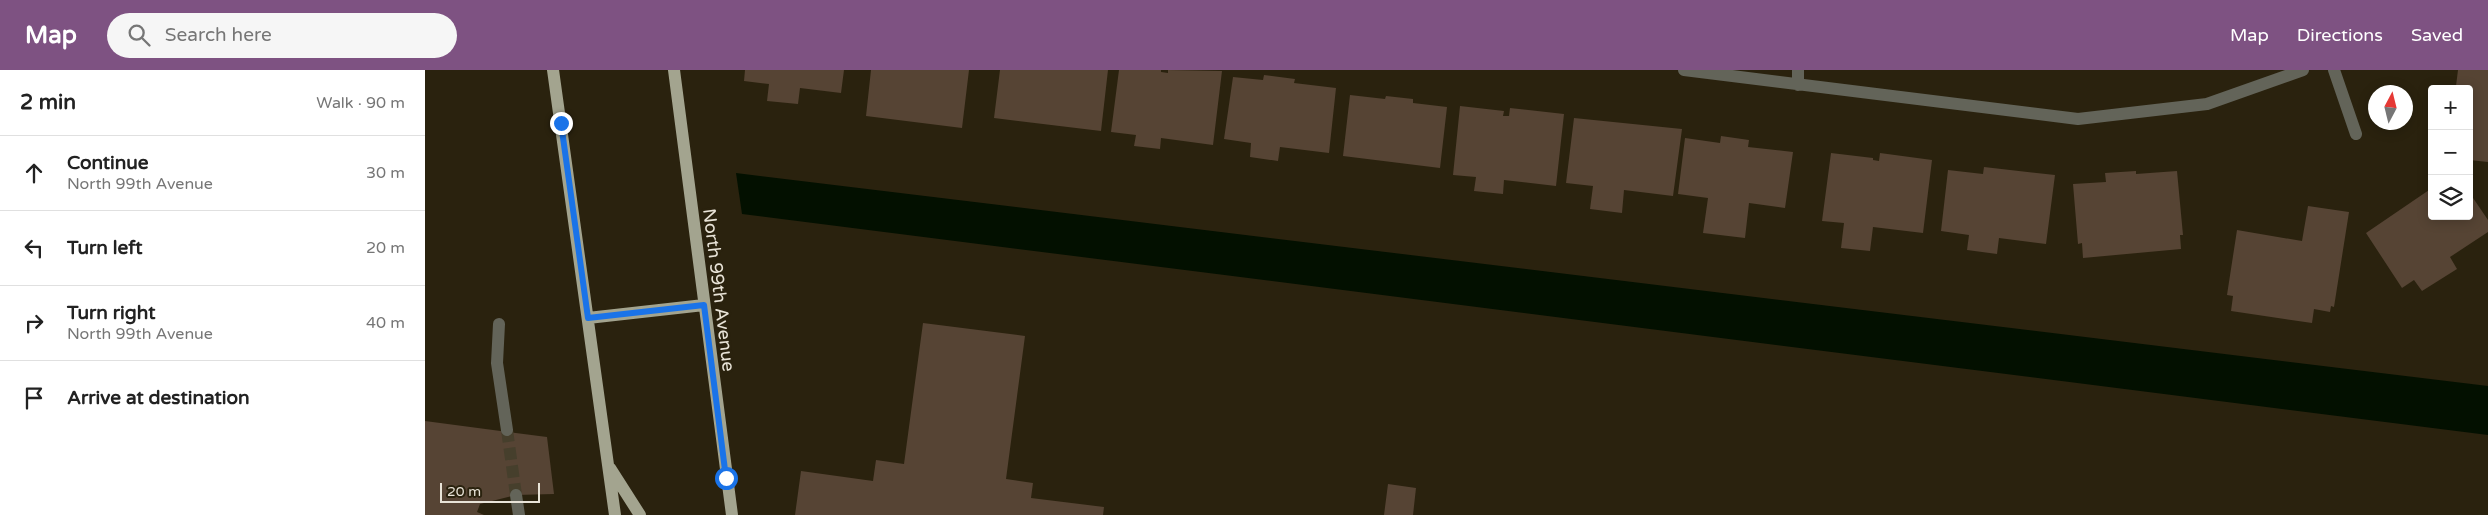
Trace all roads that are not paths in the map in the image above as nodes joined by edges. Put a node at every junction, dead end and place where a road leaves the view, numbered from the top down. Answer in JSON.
{"nodes":[{"id":1,"x":553,"y":70,"type":"edge"},
{"id":2,"x":674,"y":70,"type":"edge"},
{"id":3,"x":1684,"y":70,"type":"edge"},
{"id":4,"x":1798,"y":70,"type":"edge"},
{"id":5,"x":2303,"y":70,"type":"edge"},
{"id":6,"x":2334,"y":70,"type":"edge"},
{"id":7,"x":1798,"y":86,"type":"junction"},
{"id":8,"x":2356,"y":134,"type":"dead end"},
{"id":9,"x":704,"y":305,"type":"junction"},
{"id":10,"x":588,"y":318,"type":"junction"},
{"id":11,"x":499,"y":324,"type":"dead end"},
{"id":12,"x":507,"y":430,"type":"tunnel mouth"},
{"id":13,"x":607,"y":464,"type":"junction"},
{"id":14,"x":516,"y":495,"type":"tunnel mouth"},
{"id":15,"x":519,"y":515,"type":"edge"},
{"id":16,"x":615,"y":515,"type":"edge"},
{"id":17,"x":640,"y":515,"type":"edge"},
{"id":18,"x":731,"y":515,"type":"edge"}],
"edges":[{"from":1,"to":10,"type":"main road"},
{"from":2,"to":9,"type":"main road","name":"North 99th Avenue"},
{"from":3,"to":7,"type":"street"},
{"from":4,"to":7,"type":"street"},
{"from":5,"to":7,"type":"street"},
{"from":6,"to":8,"type":"street"},
{"from":9,"to":10,"type":"main road"},
{"from":9,"to":18,"type":"main road","name":"North 99th Avenue"},
{"from":10,"to":13,"type":"main road"},
{"from":11,"to":12,"type":"street"},
{"from":13,"to":16,"type":"main road"},
{"from":13,"to":17,"type":"main road"},
{"from":14,"to":15,"type":"street"}]}
